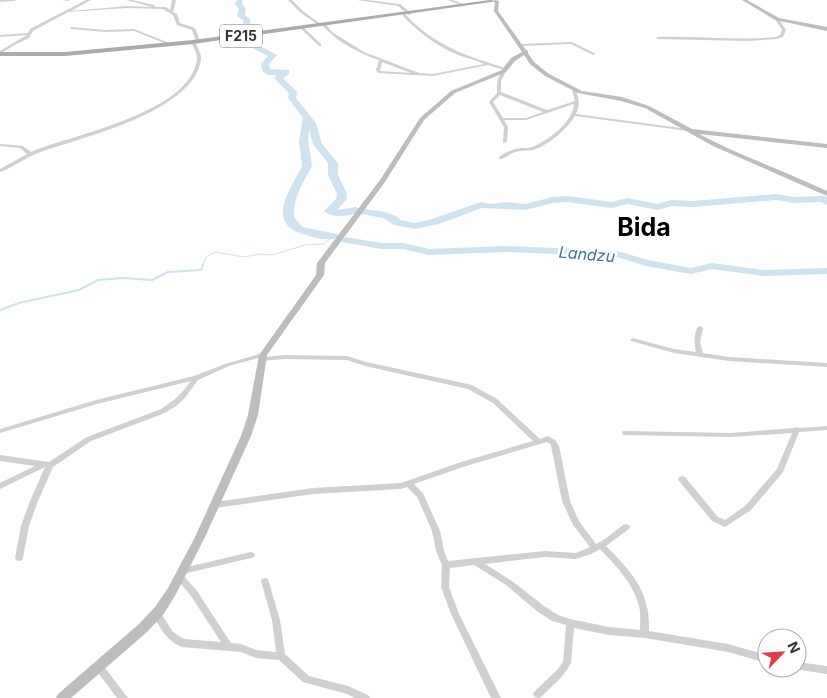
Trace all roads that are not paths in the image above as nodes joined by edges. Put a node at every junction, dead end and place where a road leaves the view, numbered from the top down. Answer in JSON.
{"nodes":[{"id":1,"x":14,"y":0,"type":"edge"},
{"id":2,"x":64,"y":0,"type":"edge"},
{"id":3,"x":68,"y":0,"type":"edge"},
{"id":4,"x":89,"y":0,"type":"edge"},
{"id":5,"x":128,"y":0,"type":"edge"},
{"id":6,"x":174,"y":0,"type":"edge"},
{"id":7,"x":290,"y":0,"type":"edge"},
{"id":8,"x":359,"y":0,"type":"edge"},
{"id":9,"x":450,"y":0,"type":"edge"},
{"id":10,"x":497,"y":0,"type":"edge"},
{"id":11,"x":744,"y":0,"type":"edge"},
{"id":12,"x":0,"y":1,"type":"edge"},
{"id":13,"x":464,"y":5,"type":"junction"},
{"id":14,"x":166,"y":8,"type":"junction"},
{"id":15,"x":172,"y":11,"type":"junction"},
{"id":16,"x":63,"y":13,"type":"junction"},
{"id":17,"x":407,"y":14,"type":"junction"},
{"id":18,"x":777,"y":19,"type":"junction"},
{"id":19,"x":322,"y":25,"type":"junction"},
{"id":20,"x":72,"y":28,"type":"dead end"},
{"id":21,"x":302,"y":28,"type":"junction"},
{"id":22,"x":827,"y":29,"type":"edge"},
{"id":23,"x":28,"y":34,"type":"junction"},
{"id":24,"x":0,"y":36,"type":"edge"},
{"id":25,"x":658,"y":38,"type":"dead end"},
{"id":26,"x":195,"y":42,"type":"junction"},
{"id":27,"x":170,"y":44,"type":"junction"},
{"id":28,"x":320,"y":45,"type":"dead end"},
{"id":29,"x":523,"y":48,"type":"junction"},
{"id":30,"x":0,"y":54,"type":"edge"},
{"id":31,"x":594,"y":54,"type":"dead end"},
{"id":32,"x":380,"y":61,"type":"junction"},
{"id":33,"x":488,"y":64,"type":"junction"},
{"id":34,"x":505,"y":70,"type":"junction"},
{"id":35,"x":419,"y":74,"type":"junction"},
{"id":36,"x":574,"y":90,"type":"junction"},
{"id":37,"x":499,"y":93,"type":"junction"},
{"id":38,"x":576,"y":102,"type":"junction"},
{"id":39,"x":548,"y":112,"type":"junction"},
{"id":40,"x":575,"y":115,"type":"junction"},
{"id":41,"x":502,"y":118,"type":"junction"},
{"id":42,"x":688,"y":130,"type":"junction"},
{"id":43,"x":505,"y":142,"type":"dead end"},
{"id":44,"x":0,"y":145,"type":"edge"},
{"id":45,"x":827,"y":146,"type":"edge"},
{"id":46,"x":30,"y":154,"type":"junction"},
{"id":47,"x":502,"y":158,"type":"dead end"},
{"id":48,"x":0,"y":171,"type":"edge"},
{"id":49,"x":827,"y":194,"type":"edge"},
{"id":50,"x":700,"y":328,"type":"dead end"},
{"id":51,"x":633,"y":340,"type":"dead end"},
{"id":52,"x":700,"y":355,"type":"junction"},
{"id":53,"x":262,"y":357,"type":"junction"},
{"id":54,"x":827,"y":365,"type":"edge"},
{"id":55,"x":196,"y":378,"type":"junction"},
{"id":56,"x":827,"y":428,"type":"edge"},
{"id":57,"x":797,"y":429,"type":"junction"},
{"id":58,"x":0,"y":431,"type":"edge"},
{"id":59,"x":625,"y":433,"type":"dead end"},
{"id":60,"x":538,"y":441,"type":"junction"},
{"id":61,"x":0,"y":458,"type":"edge"},
{"id":62,"x":48,"y":464,"type":"junction"},
{"id":63,"x":682,"y":479,"type":"dead end"},
{"id":64,"x":409,"y":484,"type":"junction"},
{"id":65,"x":0,"y":486,"type":"edge"},
{"id":66,"x":215,"y":505,"type":"junction"},
{"id":67,"x":626,"y":527,"type":"dead end"},
{"id":68,"x":598,"y":546,"type":"junction"},
{"id":69,"x":251,"y":555,"type":"dead end"},
{"id":70,"x":19,"y":558,"type":"dead end"},
{"id":71,"x":477,"y":563,"type":"junction"},
{"id":72,"x":446,"y":565,"type":"junction"},
{"id":73,"x":182,"y":574,"type":"junction"},
{"id":74,"x":266,"y":581,"type":"dead end"},
{"id":75,"x":156,"y":613,"type":"junction"},
{"id":76,"x":570,"y":623,"type":"junction"},
{"id":77,"x":645,"y":634,"type":"junction"},
{"id":78,"x":229,"y":647,"type":"junction"},
{"id":79,"x":281,"y":656,"type":"junction"},
{"id":80,"x":757,"y":656,"type":"edge"},
{"id":81,"x":98,"y":667,"type":"junction"},
{"id":82,"x":807,"y":667,"type":"edge"},
{"id":83,"x":827,"y":670,"type":"edge"},
{"id":84,"x":538,"y":694,"type":"dead end"},
{"id":85,"x":62,"y":698,"type":"edge"},
{"id":86,"x":123,"y":698,"type":"edge"},
{"id":87,"x":365,"y":698,"type":"edge"},
{"id":88,"x":496,"y":698,"type":"edge"}],
"edges":[{"from":1,"to":12,"type":"street"},
{"from":2,"to":3,"type":"street"},
{"from":4,"to":16,"type":"street"},
{"from":5,"to":14,"type":"street"},
{"from":6,"to":15,"type":"street"},
{"from":7,"to":19,"type":"street"},
{"from":8,"to":17,"type":"street"},
{"from":9,"to":13,"type":"street"},
{"from":10,"to":13,"type":"main road","number":"F215"},
{"from":10,"to":29,"type":"street"},
{"from":11,"to":18,"type":"street"},
{"from":13,"to":17,"type":"main road","number":"F215"},
{"from":14,"to":15,"type":"street"},
{"from":14,"to":16,"type":"street"},
{"from":15,"to":26,"type":"street"},
{"from":16,"to":23,"type":"street"},
{"from":17,"to":19,"type":"main road","number":"F215"},
{"from":17,"to":33,"type":"street"},
{"from":18,"to":22,"type":"street"},
{"from":18,"to":25,"type":"street"},
{"from":19,"to":21,"type":"main road","number":"F215"},
{"from":19,"to":32,"type":"street"},
{"from":20,"to":27,"type":"street"},
{"from":21,"to":26,"type":"main road","number":"F215"},
{"from":21,"to":28,"type":"street"},
{"from":23,"to":24,"type":"street"},
{"from":23,"to":30,"type":"street"},
{"from":26,"to":27,"type":"main road","number":"F215"},
{"from":26,"to":46,"type":"street"},
{"from":27,"to":30,"type":"main road","number":"F215"},
{"from":29,"to":31,"type":"street"},
{"from":29,"to":34,"type":"street"},
{"from":29,"to":36,"type":"street"},
{"from":32,"to":35,"type":"street"},
{"from":32,"to":35,"type":"street"},
{"from":33,"to":34,"type":"street"},
{"from":33,"to":35,"type":"street"},
{"from":34,"to":37,"type":"street"},
{"from":34,"to":53,"type":"street"},
{"from":36,"to":38,"type":"street"},
{"from":36,"to":42,"type":"street"},
{"from":37,"to":39,"type":"street"},
{"from":37,"to":41,"type":"street"},
{"from":38,"to":39,"type":"street"},
{"from":38,"to":40,"type":"street"},
{"from":39,"to":41,"type":"street"},
{"from":40,"to":42,"type":"street"},
{"from":40,"to":47,"type":"street"},
{"from":41,"to":43,"type":"street"},
{"from":42,"to":45,"type":"street"},
{"from":42,"to":49,"type":"street"},
{"from":44,"to":46,"type":"street"},
{"from":46,"to":48,"type":"street"},
{"from":50,"to":52,"type":"street"},
{"from":51,"to":52,"type":"street"},
{"from":52,"to":54,"type":"street"},
{"from":53,"to":55,"type":"street"},
{"from":53,"to":60,"type":"street"},
{"from":53,"to":66,"type":"street"},
{"from":55,"to":58,"type":"street"},
{"from":55,"to":62,"type":"street"},
{"from":56,"to":57,"type":"street"},
{"from":57,"to":59,"type":"street"},
{"from":57,"to":63,"type":"street"},
{"from":60,"to":64,"type":"street"},
{"from":60,"to":68,"type":"street"},
{"from":61,"to":62,"type":"street"},
{"from":62,"to":65,"type":"street"},
{"from":62,"to":70,"type":"street"},
{"from":64,"to":66,"type":"street"},
{"from":64,"to":72,"type":"street"},
{"from":66,"to":73,"type":"street"},
{"from":67,"to":68,"type":"street"},
{"from":68,"to":71,"type":"street"},
{"from":68,"to":77,"type":"street"},
{"from":69,"to":73,"type":"street"},
{"from":71,"to":72,"type":"street"},
{"from":71,"to":76,"type":"street"},
{"from":72,"to":88,"type":"street"},
{"from":73,"to":75,"type":"street"},
{"from":73,"to":78,"type":"street"},
{"from":74,"to":79,"type":"street"},
{"from":75,"to":78,"type":"street"},
{"from":75,"to":81,"type":"street"},
{"from":76,"to":77,"type":"street"},
{"from":76,"to":84,"type":"street"},
{"from":77,"to":80,"type":"street"},
{"from":78,"to":79,"type":"street"},
{"from":79,"to":87,"type":"street"},
{"from":81,"to":85,"type":"street"},
{"from":81,"to":86,"type":"street"},
{"from":82,"to":83,"type":"street"}]}
